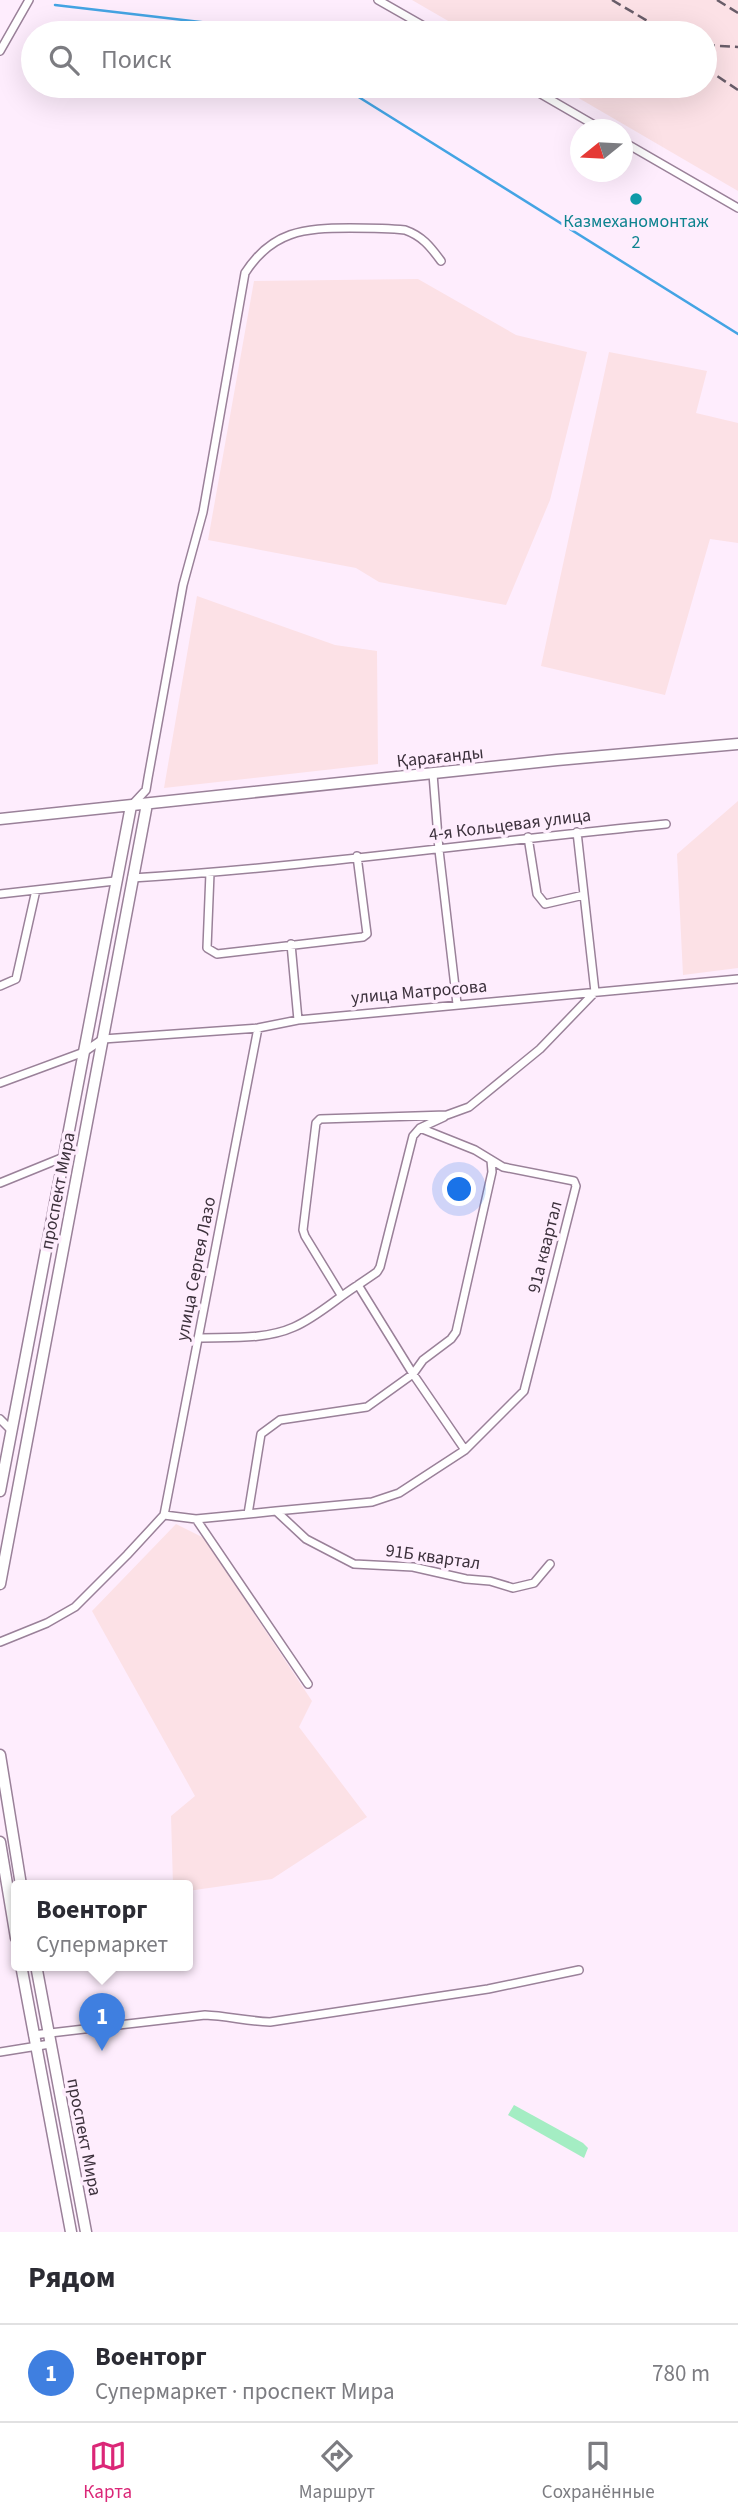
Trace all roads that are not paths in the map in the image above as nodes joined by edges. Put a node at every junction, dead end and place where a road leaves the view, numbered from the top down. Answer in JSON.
{"nodes":[{"id":1,"x":29,"y":0,"type":"edge"},
{"id":2,"x":378,"y":0,"type":"edge"},
{"id":3,"x":415,"y":21,"type":"edge"},
{"id":4,"x":0,"y":51,"type":"edge"},
{"id":5,"x":548,"y":98,"type":"edge"},
{"id":6,"x":584,"y":119,"type":"edge"},
{"id":7,"x":633,"y":147,"type":"edge"},
{"id":8,"x":738,"y":208,"type":"edge"},
{"id":9,"x":441,"y":261,"type":"dead end"},
{"id":10,"x":738,"y":744,"type":"edge"},
{"id":11,"x":433,"y":774,"type":"junction"},
{"id":12,"x":146,"y":790,"type":"junction"},
{"id":13,"x":146,"y":804,"type":"junction"},
{"id":14,"x":131,"y":806,"type":"junction"},
{"id":15,"x":0,"y":819,"type":"edge"},
{"id":16,"x":666,"y":824,"type":"dead end"},
{"id":17,"x":577,"y":832,"type":"junction"},
{"id":18,"x":528,"y":837,"type":"junction"},
{"id":19,"x":439,"y":850,"type":"junction"},
{"id":20,"x":357,"y":856,"type":"junction"},
{"id":21,"x":210,"y":873,"type":"junction"},
{"id":22,"x":132,"y":878,"type":"junction"},
{"id":23,"x":116,"y":881,"type":"junction"},
{"id":24,"x":36,"y":890,"type":"junction"},
{"id":25,"x":0,"y":894,"type":"edge"},
{"id":26,"x":584,"y":895,"type":"junction"},
{"id":27,"x":291,"y":944,"type":"junction"},
{"id":28,"x":738,"y":979,"type":"edge"},
{"id":29,"x":0,"y":985,"type":"edge"},
{"id":30,"x":595,"y":992,"type":"junction"},
{"id":31,"x":457,"y":1004,"type":"junction"},
{"id":32,"x":298,"y":1020,"type":"junction"},
{"id":33,"x":258,"y":1028,"type":"junction"},
{"id":34,"x":103,"y":1039,"type":"junction"},
{"id":35,"x":84,"y":1052,"type":"junction"},
{"id":36,"x":0,"y":1083,"type":"edge"},
{"id":37,"x":447,"y":1115,"type":"junction"},
{"id":38,"x":420,"y":1128,"type":"junction"},
{"id":39,"x":64,"y":1157,"type":"junction"},
{"id":40,"x":491,"y":1160,"type":"junction"},
{"id":41,"x":0,"y":1183,"type":"edge"},
{"id":42,"x":358,"y":1285,"type":"junction"},
{"id":43,"x":341,"y":1295,"type":"junction"},
{"id":44,"x":198,"y":1338,"type":"junction"},
{"id":45,"x":413,"y":1374,"type":"junction"},
{"id":46,"x":0,"y":1419,"type":"edge"},
{"id":47,"x":12,"y":1431,"type":"junction"},
{"id":48,"x":465,"y":1450,"type":"junction"},
{"id":49,"x":0,"y":1491,"type":"edge"},
{"id":50,"x":276,"y":1511,"type":"junction"},
{"id":51,"x":248,"y":1514,"type":"junction"},
{"id":52,"x":164,"y":1515,"type":"junction"},
{"id":53,"x":196,"y":1518,"type":"junction"},
{"id":54,"x":550,"y":1564,"type":"dead end"},
{"id":55,"x":0,"y":1584,"type":"edge"},
{"id":56,"x":0,"y":1643,"type":"edge"},
{"id":57,"x":308,"y":1684,"type":"dead end"},
{"id":58,"x":0,"y":1755,"type":"edge"},
{"id":59,"x":0,"y":1842,"type":"edge"},
{"id":60,"x":20,"y":1880,"type":"edge"},
{"id":61,"x":11,"y":1908,"type":"edge"},
{"id":62,"x":579,"y":1970,"type":"dead end"},
{"id":63,"x":22,"y":1971,"type":"edge"},
{"id":64,"x":37,"y":1971,"type":"edge"},
{"id":65,"x":33,"y":2035,"type":"junction"},
{"id":66,"x":49,"y":2039,"type":"junction"},
{"id":67,"x":35,"y":2047,"type":"junction"},
{"id":68,"x":0,"y":2052,"type":"edge"},
{"id":69,"x":71,"y":2232,"type":"edge"},
{"id":70,"x":86,"y":2232,"type":"edge"}],
"edges":[{"from":1,"to":4,"type":"street"},
{"from":2,"to":3,"type":"street"},
{"from":5,"to":6,"type":"street"},
{"from":7,"to":8,"type":"street"},
{"from":9,"to":12,"type":"street"},
{"from":10,"to":11,"type":"main road","name":"Қарағанды"},
{"from":11,"to":13,"type":"main road","name":"Қарағанды"},
{"from":11,"to":19,"type":"street"},
{"from":12,"to":13,"type":"street"},
{"from":12,"to":14,"type":"street"},
{"from":13,"to":14,"type":"main road","name":"Қарағанды"},
{"from":13,"to":22,"type":"main road","name":"проспект Мира"},
{"from":14,"to":15,"type":"main road","name":"Қарағанды"},
{"from":14,"to":23,"type":"main road","name":"проспект Мира"},
{"from":16,"to":17,"type":"street","name":"4-я Кольцевая улица"},
{"from":17,"to":18,"type":"street","name":"4-я Кольцевая улица"},
{"from":17,"to":26,"type":"street"},
{"from":18,"to":19,"type":"street","name":"4-я Кольцевая улица"},
{"from":18,"to":26,"type":"street"},
{"from":19,"to":20,"type":"street","name":"4-я Кольцевая улица"},
{"from":19,"to":31,"type":"street"},
{"from":20,"to":21,"type":"street","name":"4-я Кольцевая улица"},
{"from":20,"to":27,"type":"street"},
{"from":21,"to":22,"type":"street","name":"4-я Кольцевая улица"},
{"from":21,"to":27,"type":"street"},
{"from":22,"to":34,"type":"main road","name":"проспект Мира"},
{"from":23,"to":24,"type":"street"},
{"from":23,"to":35,"type":"main road","name":"проспект Мира"},
{"from":24,"to":25,"type":"street"},
{"from":24,"to":29,"type":"street"},
{"from":26,"to":30,"type":"street"},
{"from":27,"to":32,"type":"street"},
{"from":28,"to":30,"type":"street","name":"улица Матросова"},
{"from":30,"to":31,"type":"street","name":"улица Матросова"},
{"from":30,"to":37,"type":"street"},
{"from":31,"to":32,"type":"street","name":"улица Матросова"},
{"from":32,"to":33,"type":"street","name":"улица Матросова"},
{"from":33,"to":34,"type":"street","name":"улица Матросова"},
{"from":33,"to":44,"type":"street","name":"улица Сергея Лазо"},
{"from":34,"to":35,"type":"street"},
{"from":34,"to":55,"type":"main road","name":"проспект Мира"},
{"from":35,"to":36,"type":"street"},
{"from":35,"to":39,"type":"main road","name":"проспект Мира"},
{"from":37,"to":38,"type":"street"},
{"from":37,"to":43,"type":"street"},
{"from":38,"to":40,"type":"street"},
{"from":38,"to":42,"type":"street"},
{"from":39,"to":41,"type":"street"},
{"from":39,"to":47,"type":"main road","name":"проспект Мира"},
{"from":40,"to":45,"type":"street"},
{"from":40,"to":48,"type":"street","name":"91а квартал"},
{"from":42,"to":43,"type":"street"},
{"from":42,"to":45,"type":"street"},
{"from":43,"to":44,"type":"street"},
{"from":44,"to":52,"type":"street","name":"улица Сергея Лазо"},
{"from":45,"to":48,"type":"street"},
{"from":45,"to":51,"type":"street"},
{"from":46,"to":47,"type":"street"},
{"from":47,"to":49,"type":"main road","name":"проспект Мира"},
{"from":48,"to":50,"type":"street"},
{"from":50,"to":51,"type":"street"},
{"from":50,"to":54,"type":"street","name":"91Б квартал"},
{"from":51,"to":53,"type":"street"},
{"from":52,"to":53,"type":"street"},
{"from":52,"to":56,"type":"street"},
{"from":53,"to":57,"type":"street"},
{"from":58,"to":60,"type":"main road"},
{"from":59,"to":61,"type":"main road"},
{"from":62,"to":66,"type":"street"},
{"from":63,"to":65,"type":"main road","name":"проспект Мира"},
{"from":64,"to":66,"type":"main road","name":"проспект Мира"},
{"from":65,"to":66,"type":"street"},
{"from":65,"to":67,"type":"main road","name":"проспект Мира"},
{"from":66,"to":67,"type":"street"},
{"from":66,"to":70,"type":"main road","name":"проспект Мира"},
{"from":67,"to":68,"type":"street"},
{"from":67,"to":69,"type":"main road","name":"проспект Мира"}]}
